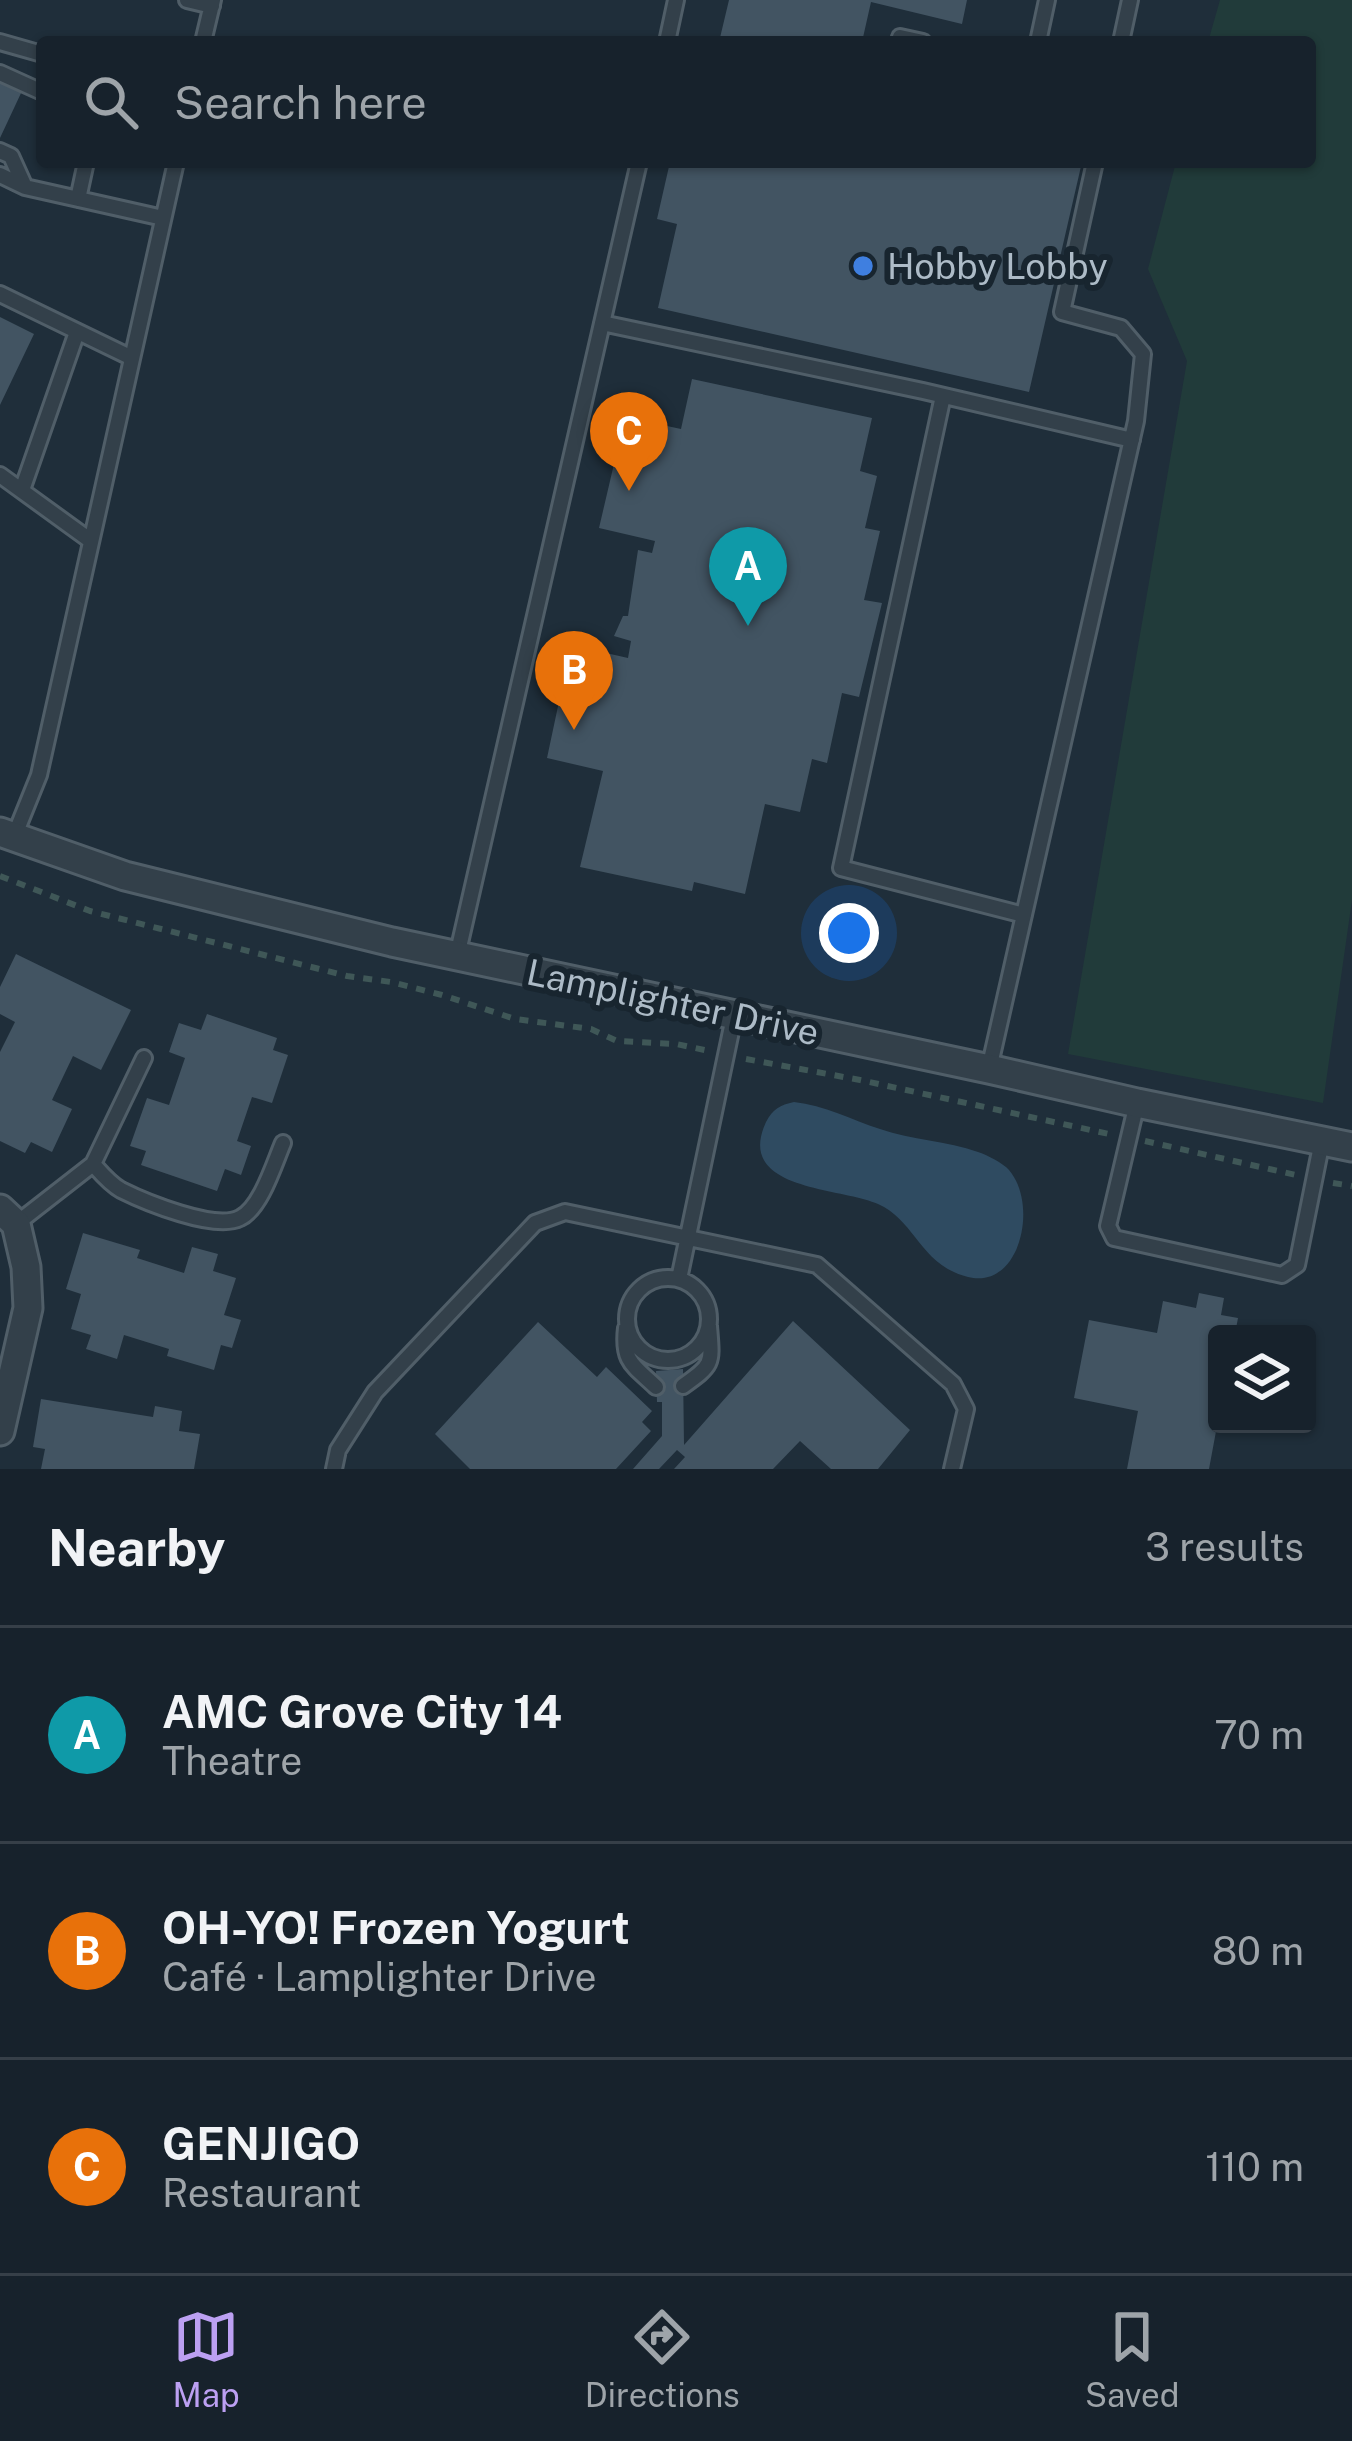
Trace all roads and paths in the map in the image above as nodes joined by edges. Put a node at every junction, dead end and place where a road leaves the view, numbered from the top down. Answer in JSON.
{"nodes":[{"id":1,"x":187,"y":0,"type":"edge"},
{"id":2,"x":676,"y":0,"type":"edge"},
{"id":3,"x":1047,"y":0,"type":"edge"},
{"id":4,"x":1130,"y":0,"type":"edge"},
{"id":5,"x":212,"y":3,"type":"edge"},
{"id":6,"x":204,"y":36,"type":"edge"},
{"id":7,"x":668,"y":36,"type":"edge"},
{"id":8,"x":1039,"y":36,"type":"edge"},
{"id":9,"x":1121,"y":36,"type":"edge"},
{"id":10,"x":0,"y":42,"type":"edge"},
{"id":11,"x":36,"y":52,"type":"edge"},
{"id":12,"x":0,"y":73,"type":"edge"},
{"id":13,"x":36,"y":89,"type":"edge"},
{"id":14,"x":0,"y":151,"type":"edge"},
{"id":15,"x":175,"y":168,"type":"edge"},
{"id":16,"x":638,"y":168,"type":"edge"},
{"id":17,"x":1094,"y":168,"type":"edge"},
{"id":18,"x":84,"y":170,"type":"edge"},
{"id":19,"x":0,"y":175,"type":"edge"},
{"id":20,"x":25,"y":188,"type":"junction"},
{"id":21,"x":78,"y":200,"type":"junction"},
{"id":22,"x":164,"y":218,"type":"junction"},
{"id":23,"x":0,"y":294,"type":"edge"},
{"id":24,"x":602,"y":322,"type":"junction"},
{"id":25,"x":77,"y":332,"type":"junction"},
{"id":26,"x":132,"y":358,"type":"junction"},
{"id":27,"x":943,"y":396,"type":"junction"},
{"id":28,"x":1132,"y":440,"type":"junction"},
{"id":29,"x":0,"y":475,"type":"edge"},
{"id":30,"x":22,"y":490,"type":"junction"},
{"id":31,"x":91,"y":541,"type":"junction"},
{"id":32,"x":7,"y":834,"type":"edge"},
{"id":33,"x":0,"y":876,"type":"edge"},
{"id":34,"x":1024,"y":914,"type":"junction"},
{"id":35,"x":458,"y":956,"type":"junction"},
{"id":36,"x":734,"y":1017,"type":"junction"},
{"id":37,"x":726,"y":1054,"type":"junction"},
{"id":38,"x":144,"y":1058,"type":"dead end"},
{"id":39,"x":989,"y":1069,"type":"junction"},
{"id":40,"x":1136,"y":1103,"type":"junction"},
{"id":41,"x":1128,"y":1138,"type":"junction"},
{"id":42,"x":1322,"y":1141,"type":"junction"},
{"id":43,"x":283,"y":1144,"type":"dead end"},
{"id":44,"x":1352,"y":1147,"type":"edge"},
{"id":45,"x":92,"y":1164,"type":"junction"},
{"id":46,"x":1314,"y":1179,"type":"junction"},
{"id":47,"x":1352,"y":1186,"type":"edge"},
{"id":48,"x":8,"y":1216,"type":"edge"},
{"id":49,"x":687,"y":1238,"type":"junction"},
{"id":50,"x":679,"y":1280,"type":"junction"},
{"id":51,"x":709,"y":1322,"type":"junction"},
{"id":52,"x":626,"y":1323,"type":"junction"},
{"id":53,"x":683,"y":1386,"type":"dead end"},
{"id":54,"x":656,"y":1387,"type":"dead end"},
{"id":55,"x":0,"y":1431,"type":"edge"},
{"id":56,"x":334,"y":1469,"type":"edge"},
{"id":57,"x":952,"y":1469,"type":"edge"}],
"edges":[{"from":1,"to":5,"type":"lane"},
{"from":2,"to":7,"type":"lane"},
{"from":3,"to":8,"type":"lane"},
{"from":4,"to":9,"type":"lane"},
{"from":5,"to":6,"type":"lane"},
{"from":10,"to":11,"type":"lane"},
{"from":12,"to":13,"type":"lane"},
{"from":14,"to":20,"type":"lane"},
{"from":15,"to":22,"type":"lane"},
{"from":16,"to":24,"type":"lane"},
{"from":17,"to":28,"type":"lane"},
{"from":18,"to":21,"type":"lane"},
{"from":19,"to":20,"type":"lane"},
{"from":20,"to":21,"type":"lane"},
{"from":21,"to":22,"type":"lane"},
{"from":22,"to":26,"type":"lane"},
{"from":23,"to":25,"type":"lane"},
{"from":24,"to":27,"type":"lane"},
{"from":24,"to":35,"type":"lane"},
{"from":25,"to":26,"type":"lane"},
{"from":25,"to":30,"type":"lane"},
{"from":26,"to":31,"type":"lane"},
{"from":27,"to":28,"type":"lane"},
{"from":27,"to":34,"type":"lane"},
{"from":28,"to":34,"type":"lane"},
{"from":29,"to":30,"type":"lane"},
{"from":30,"to":31,"type":"lane"},
{"from":31,"to":32,"type":"lane"},
{"from":32,"to":35,"type":"street","name":"Lamplighter Drive"},
{"from":33,"to":37,"type":"path"},
{"from":34,"to":39,"type":"lane"},
{"from":35,"to":36,"type":"street","name":"Lamplighter Drive"},
{"from":36,"to":37,"type":"lane"},
{"from":36,"to":39,"type":"street","name":"Lamplighter Drive"},
{"from":37,"to":41,"type":"path"},
{"from":37,"to":49,"type":"lane"},
{"from":38,"to":45,"type":"lane"},
{"from":39,"to":40,"type":"street","name":"Lamplighter Drive"},
{"from":40,"to":41,"type":"lane"},
{"from":40,"to":42,"type":"street","name":"Lamplighter Drive"},
{"from":41,"to":46,"type":"path"},
{"from":41,"to":46,"type":"lane"},
{"from":42,"to":44,"type":"street","name":"Lamplighter Drive"},
{"from":42,"to":46,"type":"lane"},
{"from":43,"to":45,"type":"lane"},
{"from":45,"to":48,"type":"lane"},
{"from":46,"to":47,"type":"path"},
{"from":48,"to":55,"type":"street"},
{"from":49,"to":50,"type":"lane"},
{"from":49,"to":56,"type":"lane"},
{"from":49,"to":57,"type":"lane"},
{"from":50,"to":51,"type":"lane"},
{"from":50,"to":52,"type":"lane"},
{"from":51,"to":52,"type":"lane"},
{"from":51,"to":53,"type":"lane"},
{"from":52,"to":54,"type":"lane"}]}
